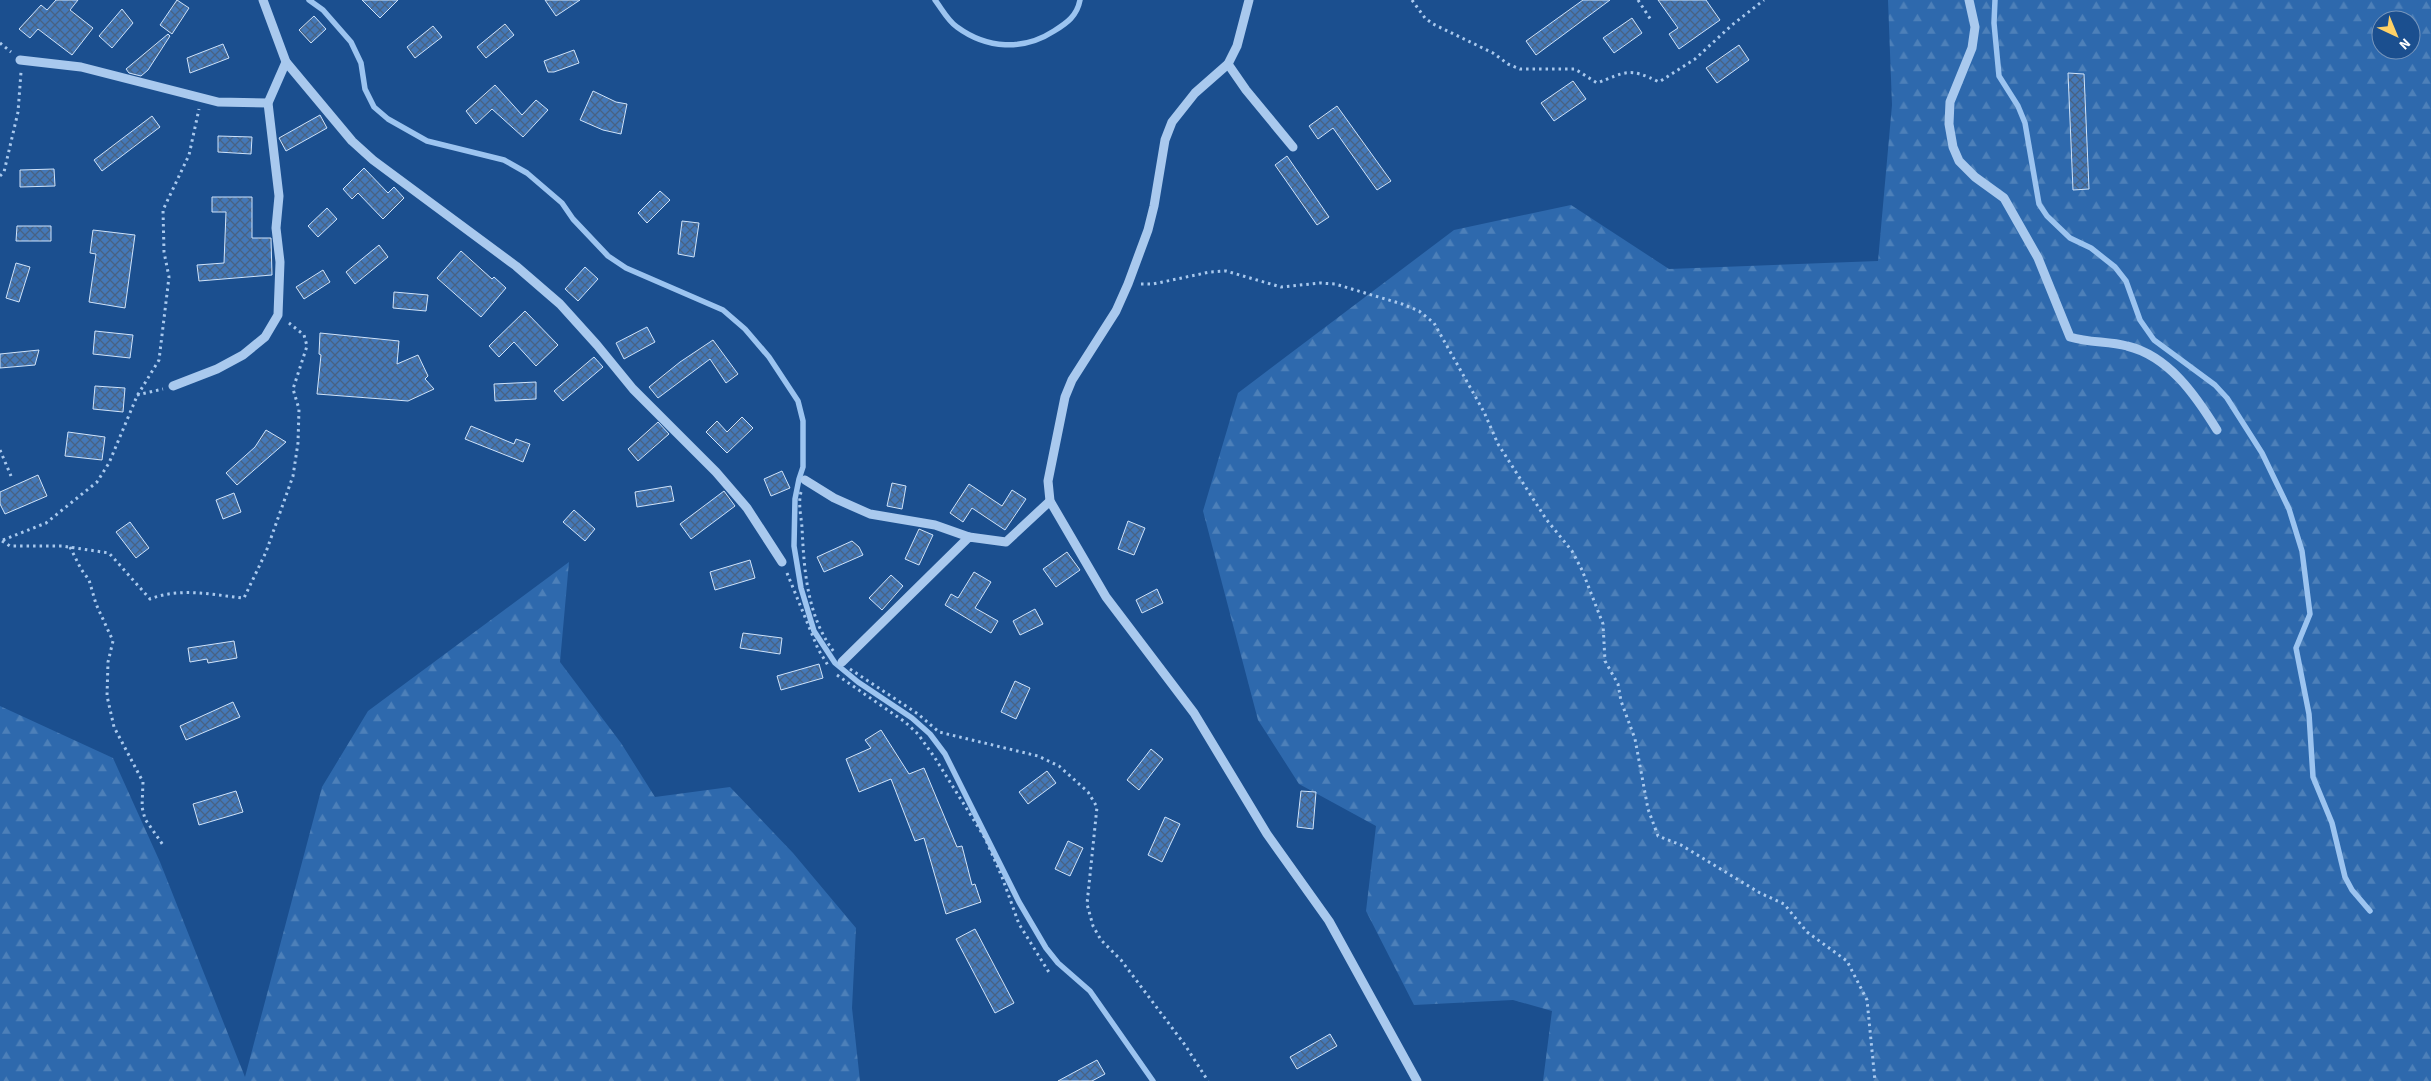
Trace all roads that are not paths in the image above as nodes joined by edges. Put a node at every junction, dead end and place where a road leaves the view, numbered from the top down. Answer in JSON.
{"nodes":[{"id":1,"x":263,"y":0,"type":"edge"},
{"id":2,"x":1249,"y":0,"type":"edge"},
{"id":3,"x":1969,"y":0,"type":"edge"},
{"id":4,"x":20,"y":60,"type":"road end"},
{"id":5,"x":286,"y":62,"type":"junction"},
{"id":6,"x":1228,"y":64,"type":"junction"},
{"id":7,"x":268,"y":103,"type":"junction"},
{"id":8,"x":1293,"y":147,"type":"dead end"},
{"id":9,"x":173,"y":386,"type":"road end"},
{"id":10,"x":2216,"y":430,"type":"dead end"},
{"id":11,"x":805,"y":480,"type":"road end"},
{"id":12,"x":1050,"y":501,"type":"junction"},
{"id":13,"x":970,"y":537,"type":"junction"},
{"id":14,"x":786,"y":562,"type":"road end"},
{"id":15,"x":842,"y":662,"type":"road end"},
{"id":16,"x":1417,"y":1081,"type":"edge"}],
"edges":[{"from":1,"to":5,"type":"street"},
{"from":2,"to":6,"type":"street"},
{"from":3,"to":10,"type":"street"},
{"from":4,"to":7,"type":"street"},
{"from":5,"to":7,"type":"street"},
{"from":5,"to":14,"type":"street"},
{"from":6,"to":8,"type":"street"},
{"from":6,"to":12,"type":"street"},
{"from":7,"to":9,"type":"street"},
{"from":11,"to":13,"type":"street"},
{"from":12,"to":13,"type":"street"},
{"from":12,"to":16,"type":"street"},
{"from":13,"to":15,"type":"street"}]}
